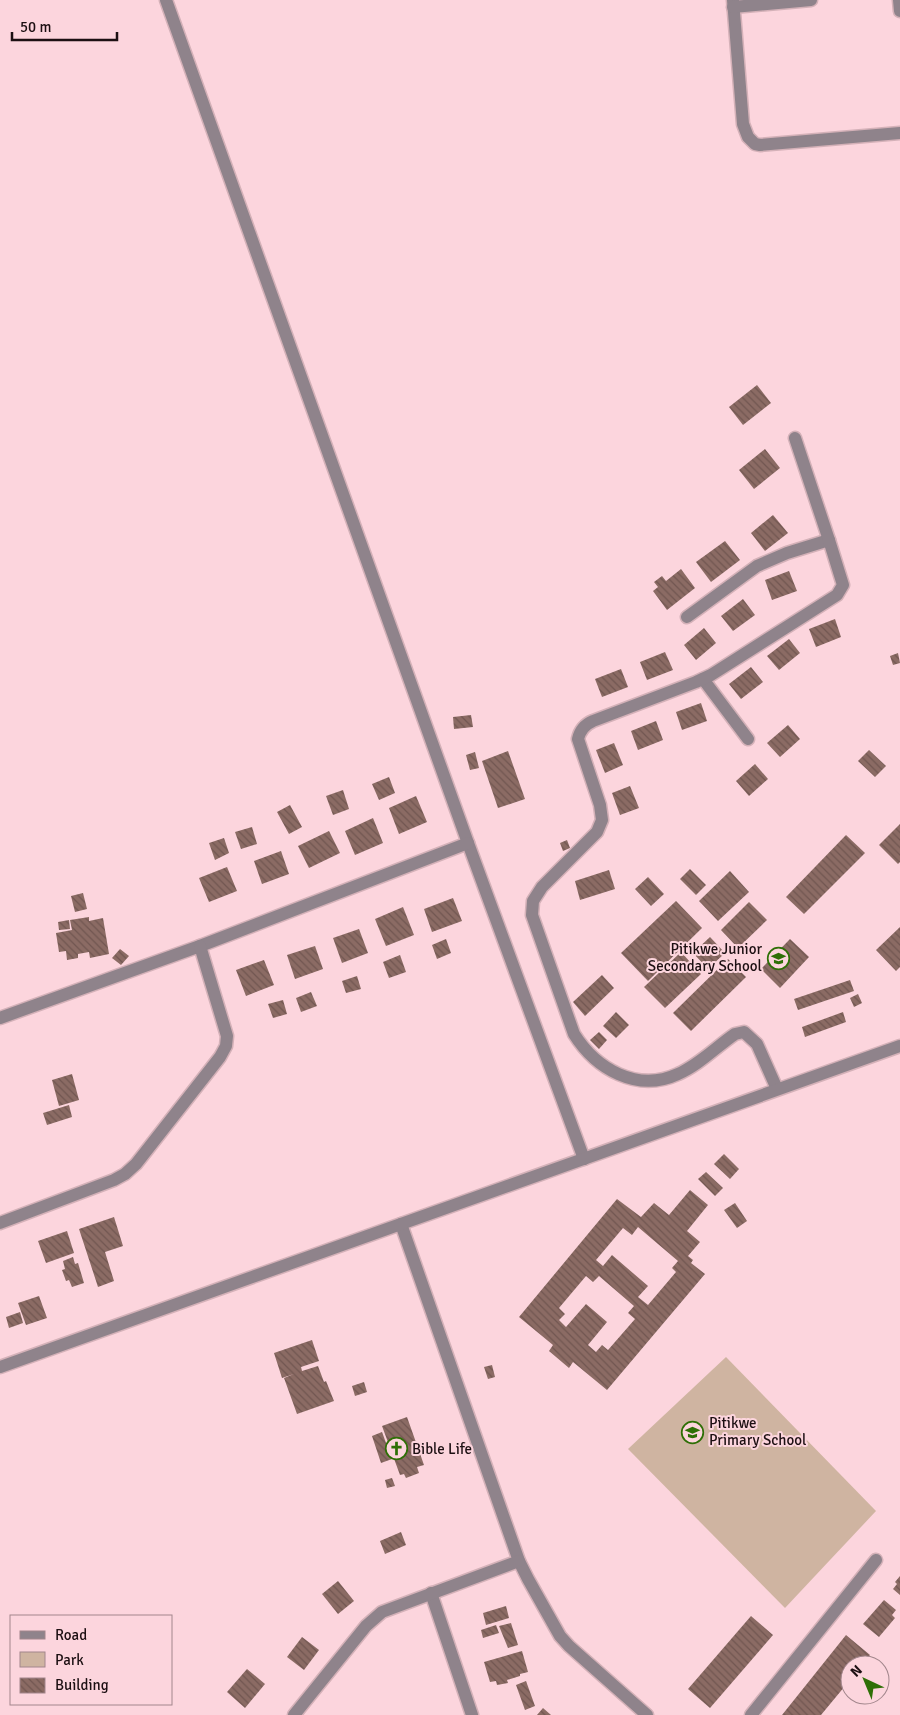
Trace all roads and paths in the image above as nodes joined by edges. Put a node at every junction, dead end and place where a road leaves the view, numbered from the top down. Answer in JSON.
{"nodes":[{"id":1,"x":166,"y":0,"type":"edge"},
{"id":2,"x":811,"y":0,"type":"edge"},
{"id":3,"x":899,"y":0,"type":"edge"},
{"id":4,"x":733,"y":4,"type":"edge"},
{"id":5,"x":900,"y":11,"type":"edge"},
{"id":6,"x":900,"y":133,"type":"edge"},
{"id":7,"x":795,"y":438,"type":"dead end"},
{"id":8,"x":830,"y":540,"type":"junction"},
{"id":9,"x":687,"y":617,"type":"dead end"},
{"id":10,"x":703,"y":679,"type":"junction"},
{"id":11,"x":748,"y":739,"type":"dead end"},
{"id":12,"x":468,"y":843,"type":"junction"},
{"id":13,"x":200,"y":946,"type":"junction"},
{"id":14,"x":0,"y":1018,"type":"edge"},
{"id":15,"x":900,"y":1046,"type":"edge"},
{"id":16,"x":777,"y":1089,"type":"junction"},
{"id":17,"x":584,"y":1158,"type":"junction"},
{"id":18,"x":0,"y":1223,"type":"edge"},
{"id":19,"x":401,"y":1224,"type":"junction"},
{"id":20,"x":0,"y":1367,"type":"edge"},
{"id":21,"x":519,"y":1560,"type":"junction"},
{"id":22,"x":876,"y":1560,"type":"dead end"},
{"id":23,"x":431,"y":1593,"type":"junction"},
{"id":24,"x":294,"y":1715,"type":"edge"},
{"id":25,"x":472,"y":1715,"type":"edge"},
{"id":26,"x":647,"y":1715,"type":"edge"},
{"id":27,"x":751,"y":1715,"type":"edge"}],
"edges":[{"from":1,"to":12,"type":"street"},
{"from":2,"to":4,"type":"street"},
{"from":3,"to":5,"type":"street"},
{"from":4,"to":6,"type":"street"},
{"from":7,"to":8,"type":"street"},
{"from":8,"to":9,"type":"street"},
{"from":8,"to":10,"type":"street"},
{"from":10,"to":11,"type":"street"},
{"from":10,"to":16,"type":"street"},
{"from":12,"to":13,"type":"street"},
{"from":12,"to":17,"type":"street"},
{"from":13,"to":14,"type":"street"},
{"from":13,"to":18,"type":"street"},
{"from":15,"to":16,"type":"street"},
{"from":16,"to":17,"type":"street"},
{"from":17,"to":19,"type":"street"},
{"from":19,"to":20,"type":"street"},
{"from":19,"to":21,"type":"street"},
{"from":21,"to":23,"type":"street"},
{"from":21,"to":26,"type":"street"},
{"from":22,"to":27,"type":"street"},
{"from":23,"to":24,"type":"street"},
{"from":23,"to":25,"type":"street"}]}
